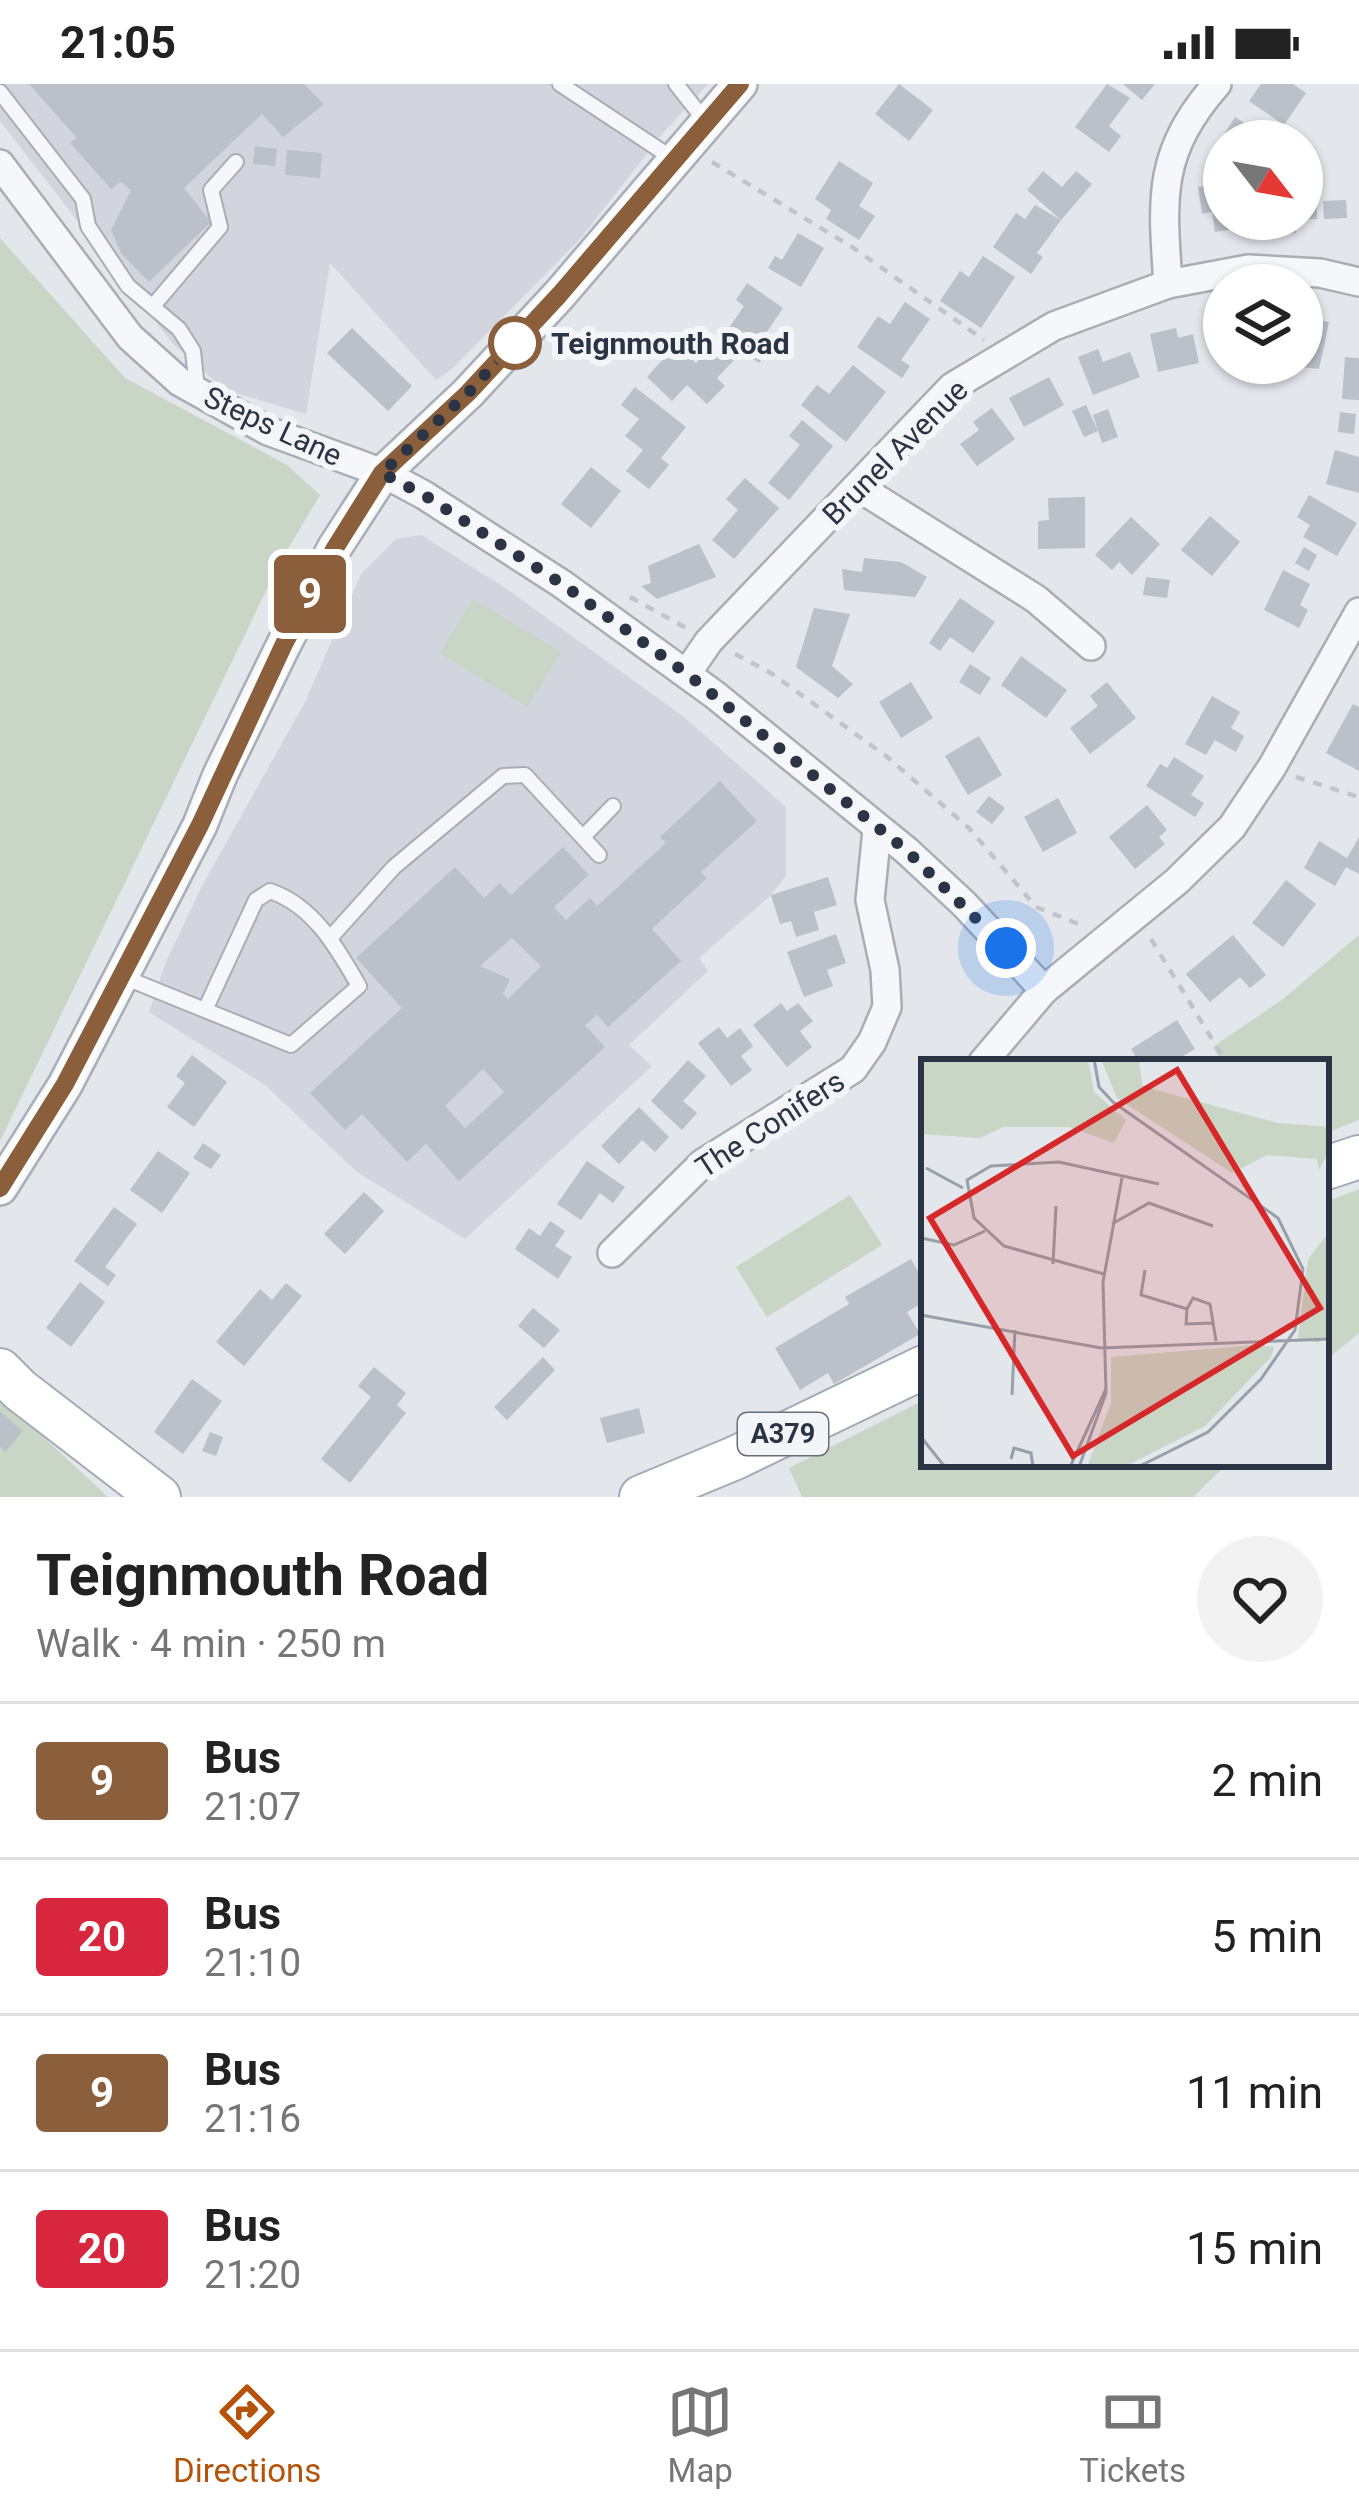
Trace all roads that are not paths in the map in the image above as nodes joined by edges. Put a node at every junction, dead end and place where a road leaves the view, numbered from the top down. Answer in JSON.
{"nodes":[{"id":1,"x":560,"y":84,"type":"edge"},
{"id":2,"x":676,"y":84,"type":"edge"},
{"id":3,"x":740,"y":84,"type":"edge"},
{"id":4,"x":1217,"y":84,"type":"edge"},
{"id":5,"x":0,"y":92,"type":"edge"},
{"id":6,"x":690,"y":143,"type":"junction"},
{"id":7,"x":236,"y":162,"type":"dead end"},
{"id":8,"x":0,"y":164,"type":"edge"},
{"id":9,"x":1359,"y":282,"type":"edge"},
{"id":10,"x":1168,"y":284,"type":"junction"},
{"id":11,"x":153,"y":306,"type":"junction"},
{"id":12,"x":197,"y":392,"type":"junction"},
{"id":13,"x":382,"y":473,"type":"junction"},
{"id":14,"x":858,"y":487,"type":"junction"},
{"id":15,"x":1359,"y":612,"type":"edge"},
{"id":16,"x":1091,"y":646,"type":"dead end"},
{"id":17,"x":686,"y":673,"type":"junction"},
{"id":18,"x":613,"y":806,"type":"dead end"},
{"id":19,"x":877,"y":830,"type":"junction"},
{"id":20,"x":583,"y":838,"type":"junction"},
{"id":21,"x":599,"y":855,"type":"dead end"},
{"id":22,"x":331,"y":937,"type":"junction"},
{"id":23,"x":121,"y":976,"type":"junction"},
{"id":24,"x":1044,"y":990,"type":"junction"},
{"id":25,"x":205,"y":1010,"type":"junction"},
{"id":26,"x":985,"y":1059,"type":"edge"},
{"id":27,"x":1359,"y":1157,"type":"edge"},
{"id":28,"x":1329,"y":1167,"type":"edge"},
{"id":29,"x":0,"y":1188,"type":"edge"},
{"id":30,"x":612,"y":1253,"type":"dead end"},
{"id":31,"x":921,"y":1368,"type":"edge"},
{"id":32,"x":0,"y":1370,"type":"edge"},
{"id":33,"x":159,"y":1497,"type":"edge"},
{"id":34,"x":641,"y":1497,"type":"edge"}],
"edges":[{"from":1,"to":6,"type":"lane"},
{"from":2,"to":6,"type":"lane"},
{"from":3,"to":6,"type":"street"},
{"from":4,"to":10,"type":"street"},
{"from":5,"to":11,"type":"lane"},
{"from":6,"to":13,"type":"street"},
{"from":7,"to":11,"type":"lane"},
{"from":8,"to":12,"type":"street","name":"Steps Lane"},
{"from":9,"to":10,"type":"street","name":"Brunel Avenue"},
{"from":10,"to":14,"type":"street","name":"Brunel Avenue"},
{"from":11,"to":12,"type":"lane"},
{"from":12,"to":13,"type":"street","name":"Steps Lane"},
{"from":13,"to":17,"type":"street","name":"Steps Lane"},
{"from":13,"to":23,"type":"street"},
{"from":14,"to":16,"type":"street"},
{"from":14,"to":17,"type":"street","name":"Brunel Avenue"},
{"from":15,"to":24,"type":"street"},
{"from":17,"to":19,"type":"street","name":"Steps Lane"},
{"from":18,"to":20,"type":"lane"},
{"from":19,"to":24,"type":"street","name":"Steps Lane"},
{"from":19,"to":30,"type":"street","name":"The Conifers"},
{"from":20,"to":21,"type":"lane"},
{"from":20,"to":22,"type":"lane"},
{"from":22,"to":25,"type":"lane"},
{"from":22,"to":25,"type":"lane"},
{"from":23,"to":25,"type":"lane"},
{"from":23,"to":29,"type":"street"},
{"from":24,"to":26,"type":"street"},
{"from":27,"to":28,"type":"main road"},
{"from":31,"to":34,"type":"main road","number":"A379"},
{"from":32,"to":33,"type":"main road"}]}
